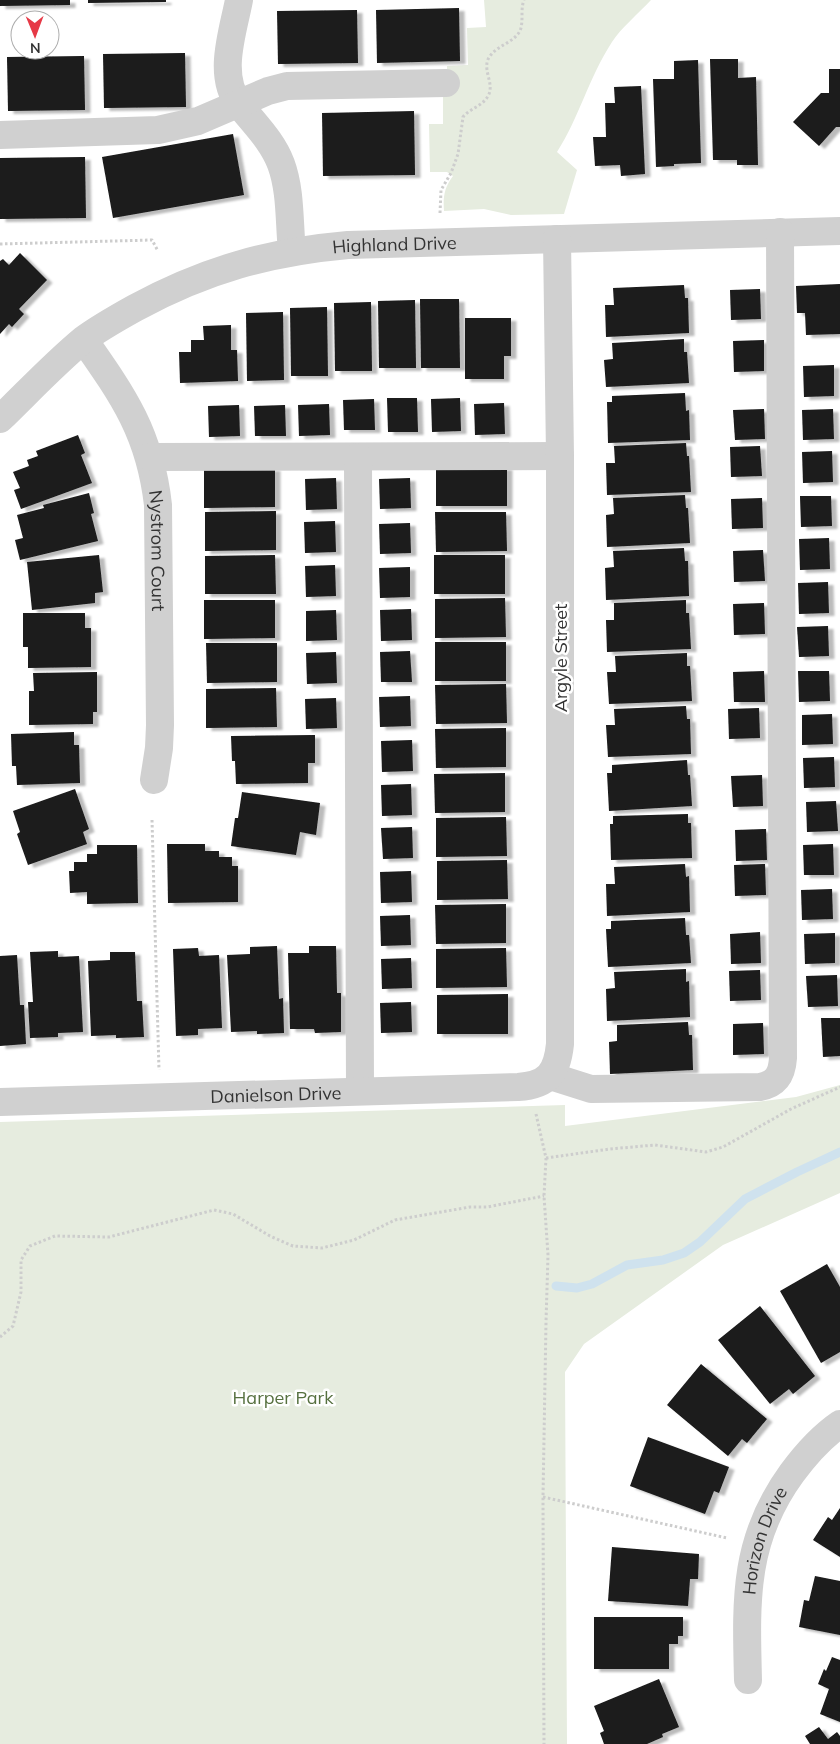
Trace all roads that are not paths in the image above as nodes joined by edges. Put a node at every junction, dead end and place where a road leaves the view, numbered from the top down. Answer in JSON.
{"nodes":[{"id":1,"x":239,"y":0,"type":"edge"},
{"id":2,"x":446,"y":83,"type":"dead end"},
{"id":3,"x":239,"y":104,"type":"junction"},
{"id":4,"x":0,"y":135,"type":"edge"},
{"id":5,"x":840,"y":231,"type":"edge"},
{"id":6,"x":780,"y":232,"type":"junction"},
{"id":7,"x":557,"y":239,"type":"junction"},
{"id":8,"x":292,"y":251,"type":"junction"},
{"id":9,"x":84,"y":340,"type":"junction"},
{"id":10,"x":0,"y":418,"type":"edge"},
{"id":11,"x":150,"y":456,"type":"junction"},
{"id":12,"x":560,"y":456,"type":"junction"},
{"id":13,"x":358,"y":457,"type":"junction"},
{"id":14,"x":154,"y":780,"type":"dead end"},
{"id":15,"x":543,"y":1080,"type":"junction"},
{"id":16,"x":360,"y":1091,"type":"junction"},
{"id":17,"x":0,"y":1102,"type":"edge"},
{"id":18,"x":840,"y":1424,"type":"edge"},
{"id":19,"x":748,"y":1680,"type":"dead end"}],
"edges":[{"from":1,"to":3,"type":"street"},
{"from":2,"to":3,"type":"street"},
{"from":3,"to":4,"type":"street"},
{"from":3,"to":8,"type":"street"},
{"from":5,"to":6,"type":"street","name":"Highland Drive"},
{"from":6,"to":7,"type":"street","name":"Highland Drive"},
{"from":6,"to":15,"type":"street"},
{"from":7,"to":8,"type":"street","name":"Highland Drive"},
{"from":7,"to":12,"type":"street","name":"Argyle Street"},
{"from":8,"to":9,"type":"street","name":"Highland Drive"},
{"from":9,"to":10,"type":"street","name":"Highland Drive"},
{"from":9,"to":11,"type":"street","name":"Nystrom Court"},
{"from":11,"to":13,"type":"street"},
{"from":11,"to":14,"type":"street","name":"Nystrom Court"},
{"from":12,"to":13,"type":"street"},
{"from":12,"to":15,"type":"street","name":"Argyle Street"},
{"from":13,"to":16,"type":"street"},
{"from":15,"to":16,"type":"street","name":"Danielson Drive"},
{"from":16,"to":17,"type":"street","name":"Danielson Drive"},
{"from":18,"to":19,"type":"street","name":"Horizon Drive"}]}
